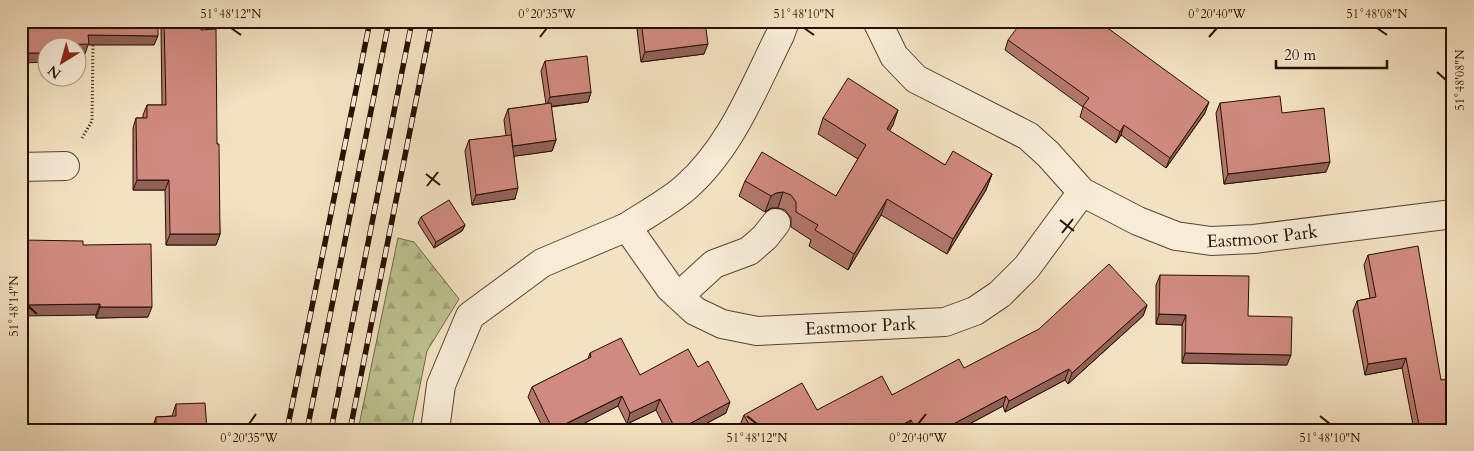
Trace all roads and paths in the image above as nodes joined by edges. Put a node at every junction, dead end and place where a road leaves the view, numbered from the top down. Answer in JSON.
{"nodes":[{"id":1,"x":785,"y":21,"type":"edge"},
{"id":2,"x":877,"y":21,"type":"edge"},
{"id":3,"x":93,"y":40,"type":"edge"},
{"id":4,"x":65,"y":166,"type":"joint"},
{"id":5,"x":21,"y":167,"type":"edge"},
{"id":6,"x":1082,"y":192,"type":"junction"},
{"id":7,"x":1453,"y":214,"type":"edge"},
{"id":8,"x":776,"y":223,"type":"dead end"},
{"id":9,"x":627,"y":227,"type":"junction"},
{"id":10,"x":679,"y":296,"type":"junction"},
{"id":11,"x":435,"y":430,"type":"edge"}],
"edges":[{"from":1,"to":9,"type":"street"},
{"from":2,"to":6,"type":"street","name":"Eastmoor Park"},
{"from":3,"to":4,"type":"path"},
{"from":4,"to":5,"type":"street"},
{"from":6,"to":7,"type":"street","name":"Eastmoor Park"},
{"from":6,"to":10,"type":"street","name":"Eastmoor Park"},
{"from":8,"to":10,"type":"street"},
{"from":9,"to":10,"type":"street","name":"Eastmoor Park"},
{"from":9,"to":11,"type":"street"}]}
